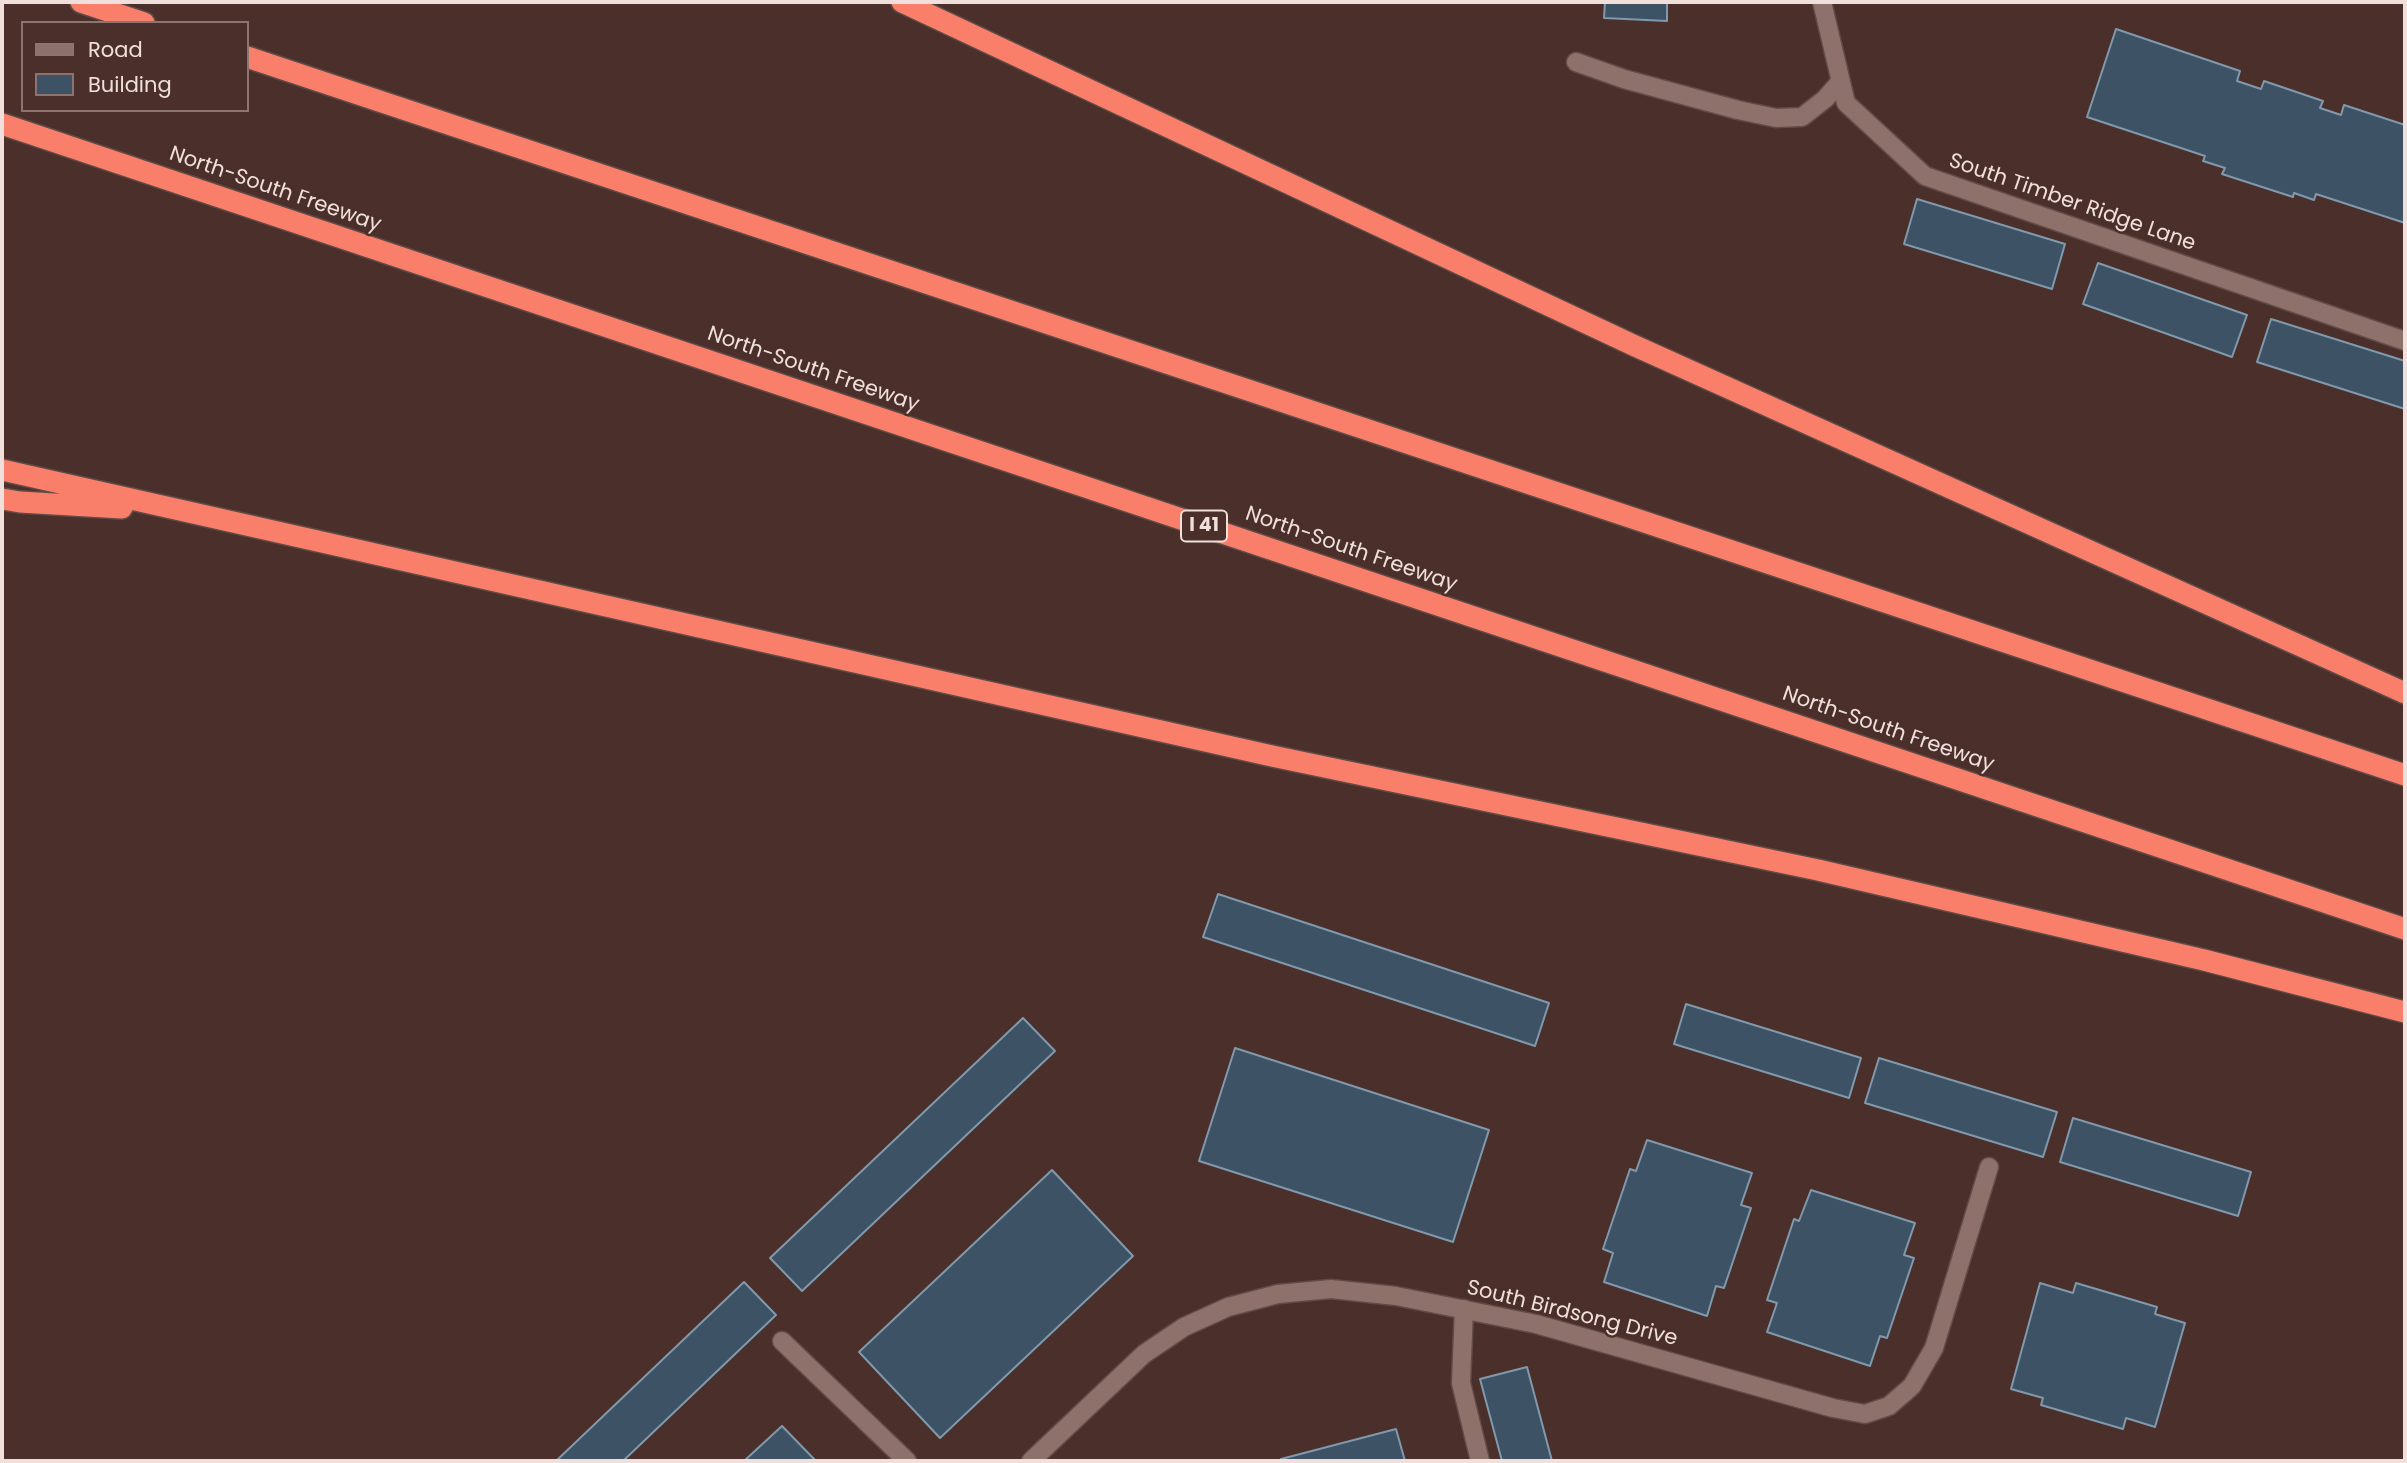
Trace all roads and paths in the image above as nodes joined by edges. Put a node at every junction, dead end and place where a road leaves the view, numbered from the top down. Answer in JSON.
{"nodes":[{"id":1,"x":81,"y":2,"type":"edge"},
{"id":2,"x":902,"y":2,"type":"edge"},
{"id":3,"x":1822,"y":2,"type":"edge"},
{"id":4,"x":138,"y":21,"type":"edge"},
{"id":5,"x":248,"y":57,"type":"edge"},
{"id":6,"x":1576,"y":62,"type":"dead end"},
{"id":7,"x":1840,"y":82,"type":"junction"},
{"id":8,"x":2,"y":124,"type":"edge"},
{"id":9,"x":2405,"y":341,"type":"edge"},
{"id":10,"x":2,"y":470,"type":"edge"},
{"id":11,"x":2,"y":499,"type":"edge"},
{"id":12,"x":180,"y":511,"type":"junction"},
{"id":13,"x":2405,"y":693,"type":"edge"},
{"id":14,"x":2405,"y":775,"type":"edge"},
{"id":15,"x":2405,"y":929,"type":"edge"},
{"id":16,"x":2405,"y":1012,"type":"edge"},
{"id":17,"x":1989,"y":1167,"type":"dead end"},
{"id":18,"x":1464,"y":1309,"type":"junction"},
{"id":19,"x":782,"y":1341,"type":"dead end"},
{"id":20,"x":907,"y":1461,"type":"edge"},
{"id":21,"x":1031,"y":1461,"type":"edge"},
{"id":22,"x":1480,"y":1461,"type":"edge"}],
"edges":[{"from":1,"to":4,"type":"highway"},
{"from":2,"to":13,"type":"highway"},
{"from":3,"to":7,"type":"street","name":"South Timber Ridge Lane"},
{"from":5,"to":14,"type":"highway"},
{"from":6,"to":7,"type":"street"},
{"from":7,"to":9,"type":"street","name":"South Timber Ridge Lane"},
{"from":8,"to":15,"type":"highway","name":"North-South Freeway","number":"I 41"},
{"from":10,"to":12,"type":"highway"},
{"from":11,"to":12,"type":"highway"},
{"from":12,"to":16,"type":"highway"},
{"from":17,"to":18,"type":"street","name":"South Birdsong Drive"},
{"from":18,"to":21,"type":"street","name":"South Birdsong Drive"},
{"from":18,"to":22,"type":"street"},
{"from":19,"to":20,"type":"street"}]}
